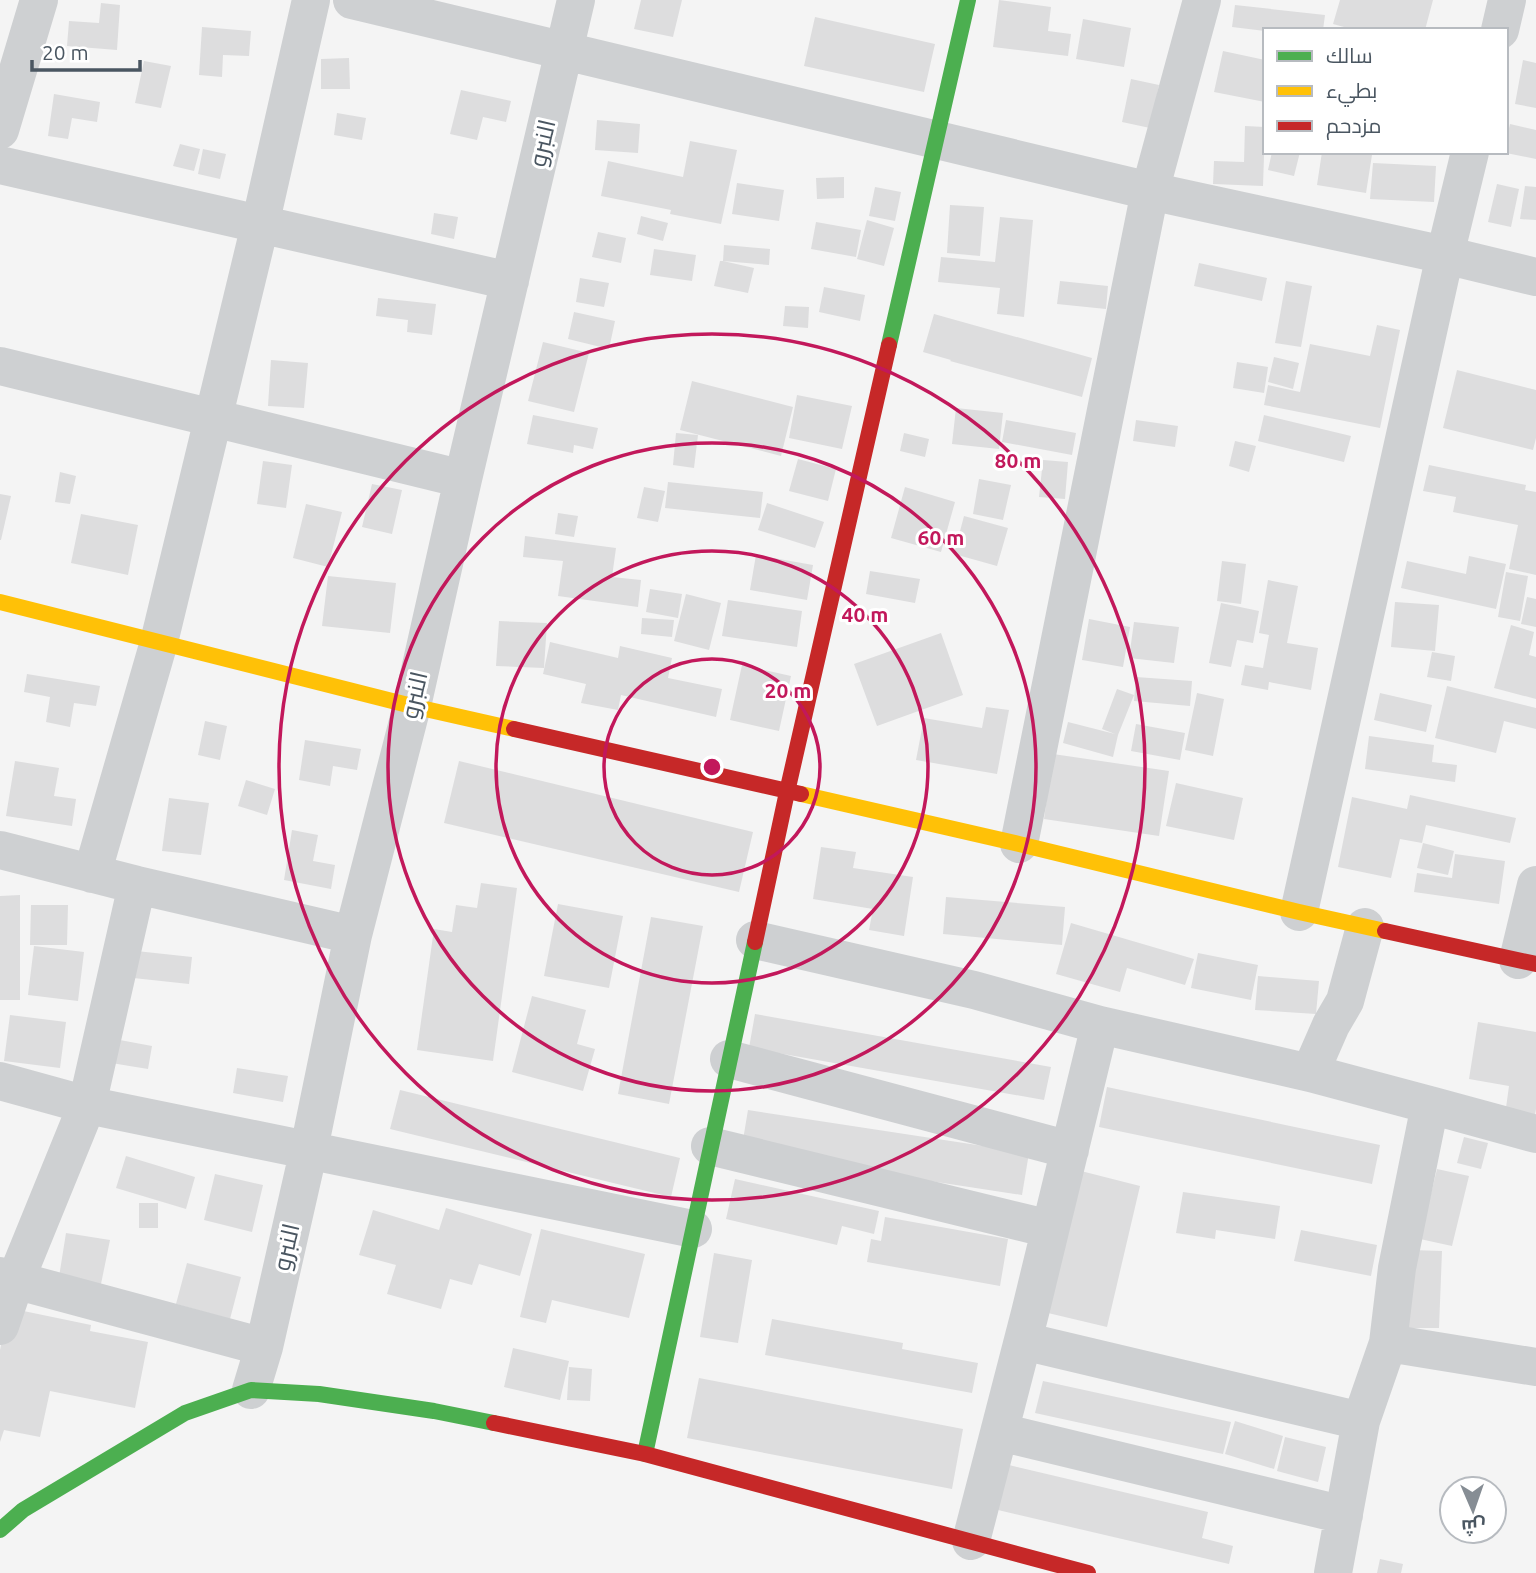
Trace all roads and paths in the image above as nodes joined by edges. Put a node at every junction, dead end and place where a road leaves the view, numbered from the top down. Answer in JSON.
{"nodes":[{"id":1,"x":39,"y":0,"type":"edge"},
{"id":2,"x":312,"y":0,"type":"edge"},
{"id":3,"x":352,"y":0,"type":"edge"},
{"id":4,"x":576,"y":0,"type":"edge"},
{"id":5,"x":968,"y":0,"type":"edge"},
{"id":6,"x":1202,"y":0,"type":"edge"},
{"id":7,"x":1507,"y":0,"type":"edge"},
{"id":8,"x":1500,"y":28,"type":"edge"},
{"id":9,"x":564,"y":51,"type":"junction"},
{"id":10,"x":0,"y":130,"type":"edge"},
{"id":11,"x":935,"y":139,"type":"junction"},
{"id":12,"x":1470,"y":154,"type":"edge"},
{"id":13,"x":0,"y":165,"type":"edge"},
{"id":14,"x":1150,"y":191,"type":"junction"},
{"id":15,"x":260,"y":225,"type":"junction"},
{"id":16,"x":1445,"y":255,"type":"junction"},
{"id":17,"x":1536,"y":277,"type":"edge"},
{"id":18,"x":510,"y":281,"type":"junction"},
{"id":19,"x":0,"y":366,"type":"edge"},
{"id":20,"x":212,"y":417,"type":"junction"},
{"id":21,"x":463,"y":479,"type":"junction"},
{"id":22,"x":0,"y":602,"type":"edge"},
{"id":23,"x":159,"y":642,"type":"junction"},
{"id":24,"x":412,"y":706,"type":"junction"},
{"id":25,"x":787,"y":792,"type":"junction"},
{"id":26,"x":1019,"y":844,"type":"junction"},
{"id":27,"x":0,"y":850,"type":"edge"},
{"id":28,"x":92,"y":874,"type":"junction"},
{"id":29,"x":138,"y":885,"type":"junction"},
{"id":30,"x":1536,"y":885,"type":"edge"},
{"id":31,"x":1299,"y":912,"type":"junction"},
{"id":32,"x":1366,"y":927,"type":"junction"},
{"id":33,"x":354,"y":935,"type":"junction"},
{"id":34,"x":755,"y":940,"type":"junction"},
{"id":35,"x":1527,"y":962,"type":"edge"},
{"id":36,"x":1100,"y":1025,"type":"junction"},
{"id":37,"x":729,"y":1059,"type":"junction"},
{"id":38,"x":1310,"y":1073,"type":"junction"},
{"id":39,"x":0,"y":1081,"type":"edge"},
{"id":40,"x":87,"y":1105,"type":"junction"},
{"id":41,"x":1430,"y":1105,"type":"junction"},
{"id":42,"x":1536,"y":1134,"type":"edge"},
{"id":43,"x":710,"y":1146,"type":"junction"},
{"id":44,"x":309,"y":1149,"type":"junction"},
{"id":45,"x":1069,"y":1150,"type":"junction"},
{"id":46,"x":693,"y":1229,"type":"junction"},
{"id":47,"x":1051,"y":1229,"type":"junction"},
{"id":48,"x":8,"y":1278,"type":"edge"},
{"id":49,"x":0,"y":1326,"type":"edge"},
{"id":50,"x":1023,"y":1341,"type":"junction"},
{"id":51,"x":1388,"y":1343,"type":"junction"},
{"id":52,"x":264,"y":1347,"type":"junction"},
{"id":53,"x":1536,"y":1367,"type":"edge"},
{"id":54,"x":251,"y":1390,"type":"junction"},
{"id":55,"x":1361,"y":1422,"type":"junction"},
{"id":56,"x":1000,"y":1432,"type":"junction"},
{"id":57,"x":645,"y":1454,"type":"junction"},
{"id":58,"x":8,"y":1514,"type":"edge"},
{"id":59,"x":1343,"y":1515,"type":"junction"},
{"id":60,"x":971,"y":1541,"type":"junction"},
{"id":61,"x":1088,"y":1573,"type":"edge"},
{"id":62,"x":1333,"y":1573,"type":"edge"}],
"edges":[{"from":1,"to":10,"type":"street"},
{"from":2,"to":15,"type":"street"},
{"from":3,"to":9,"type":"street"},
{"from":4,"to":9,"type":"street","name":"النبرو"},
{"from":5,"to":11,"type":"street"},
{"from":6,"to":14,"type":"street"},
{"from":7,"to":8,"type":"street"},
{"from":9,"to":11,"type":"street"},
{"from":9,"to":18,"type":"street","name":"النبرو"},
{"from":11,"to":14,"type":"street"},
{"from":11,"to":25,"type":"street"},
{"from":12,"to":16,"type":"street"},
{"from":13,"to":15,"type":"street"},
{"from":14,"to":16,"type":"street"},
{"from":14,"to":26,"type":"street"},
{"from":15,"to":18,"type":"street"},
{"from":15,"to":20,"type":"street"},
{"from":16,"to":17,"type":"street"},
{"from":16,"to":31,"type":"street"},
{"from":18,"to":21,"type":"street","name":"النبرو"},
{"from":19,"to":20,"type":"street"},
{"from":20,"to":21,"type":"street"},
{"from":20,"to":23,"type":"street"},
{"from":21,"to":24,"type":"street","name":"النبرو"},
{"from":22,"to":23,"type":"street"},
{"from":23,"to":24,"type":"street"},
{"from":23,"to":28,"type":"street"},
{"from":24,"to":25,"type":"street"},
{"from":24,"to":33,"type":"street","name":"النبرو"},
{"from":25,"to":26,"type":"street"},
{"from":25,"to":34,"type":"street"},
{"from":26,"to":31,"type":"street"},
{"from":27,"to":28,"type":"street"},
{"from":28,"to":29,"type":"street"},
{"from":29,"to":33,"type":"street"},
{"from":29,"to":40,"type":"street"},
{"from":30,"to":35,"type":"street"},
{"from":31,"to":32,"type":"street"},
{"from":32,"to":35,"type":"street"},
{"from":32,"to":38,"type":"street"},
{"from":33,"to":44,"type":"street","name":"النبرو"},
{"from":34,"to":36,"type":"street"},
{"from":34,"to":37,"type":"street"},
{"from":36,"to":38,"type":"street"},
{"from":36,"to":45,"type":"street"},
{"from":37,"to":43,"type":"street"},
{"from":37,"to":45,"type":"street"},
{"from":38,"to":41,"type":"street"},
{"from":39,"to":40,"type":"street"},
{"from":40,"to":44,"type":"street"},
{"from":40,"to":48,"type":"street"},
{"from":41,"to":42,"type":"street"},
{"from":41,"to":51,"type":"street"},
{"from":43,"to":46,"type":"street"},
{"from":43,"to":47,"type":"street"},
{"from":44,"to":46,"type":"street"},
{"from":44,"to":52,"type":"street","name":"النبرو"},
{"from":45,"to":47,"type":"street"},
{"from":46,"to":57,"type":"street"},
{"from":47,"to":50,"type":"street"},
{"from":48,"to":49,"type":"street"},
{"from":48,"to":52,"type":"street"},
{"from":50,"to":55,"type":"street"},
{"from":50,"to":56,"type":"street"},
{"from":51,"to":53,"type":"street"},
{"from":51,"to":55,"type":"street"},
{"from":52,"to":54,"type":"street","name":"النبرو"},
{"from":54,"to":57,"type":"street"},
{"from":54,"to":58,"type":"street"},
{"from":55,"to":59,"type":"street"},
{"from":56,"to":59,"type":"street"},
{"from":56,"to":60,"type":"street"},
{"from":57,"to":60,"type":"street"},
{"from":59,"to":62,"type":"street"},
{"from":60,"to":61,"type":"street"}]}
